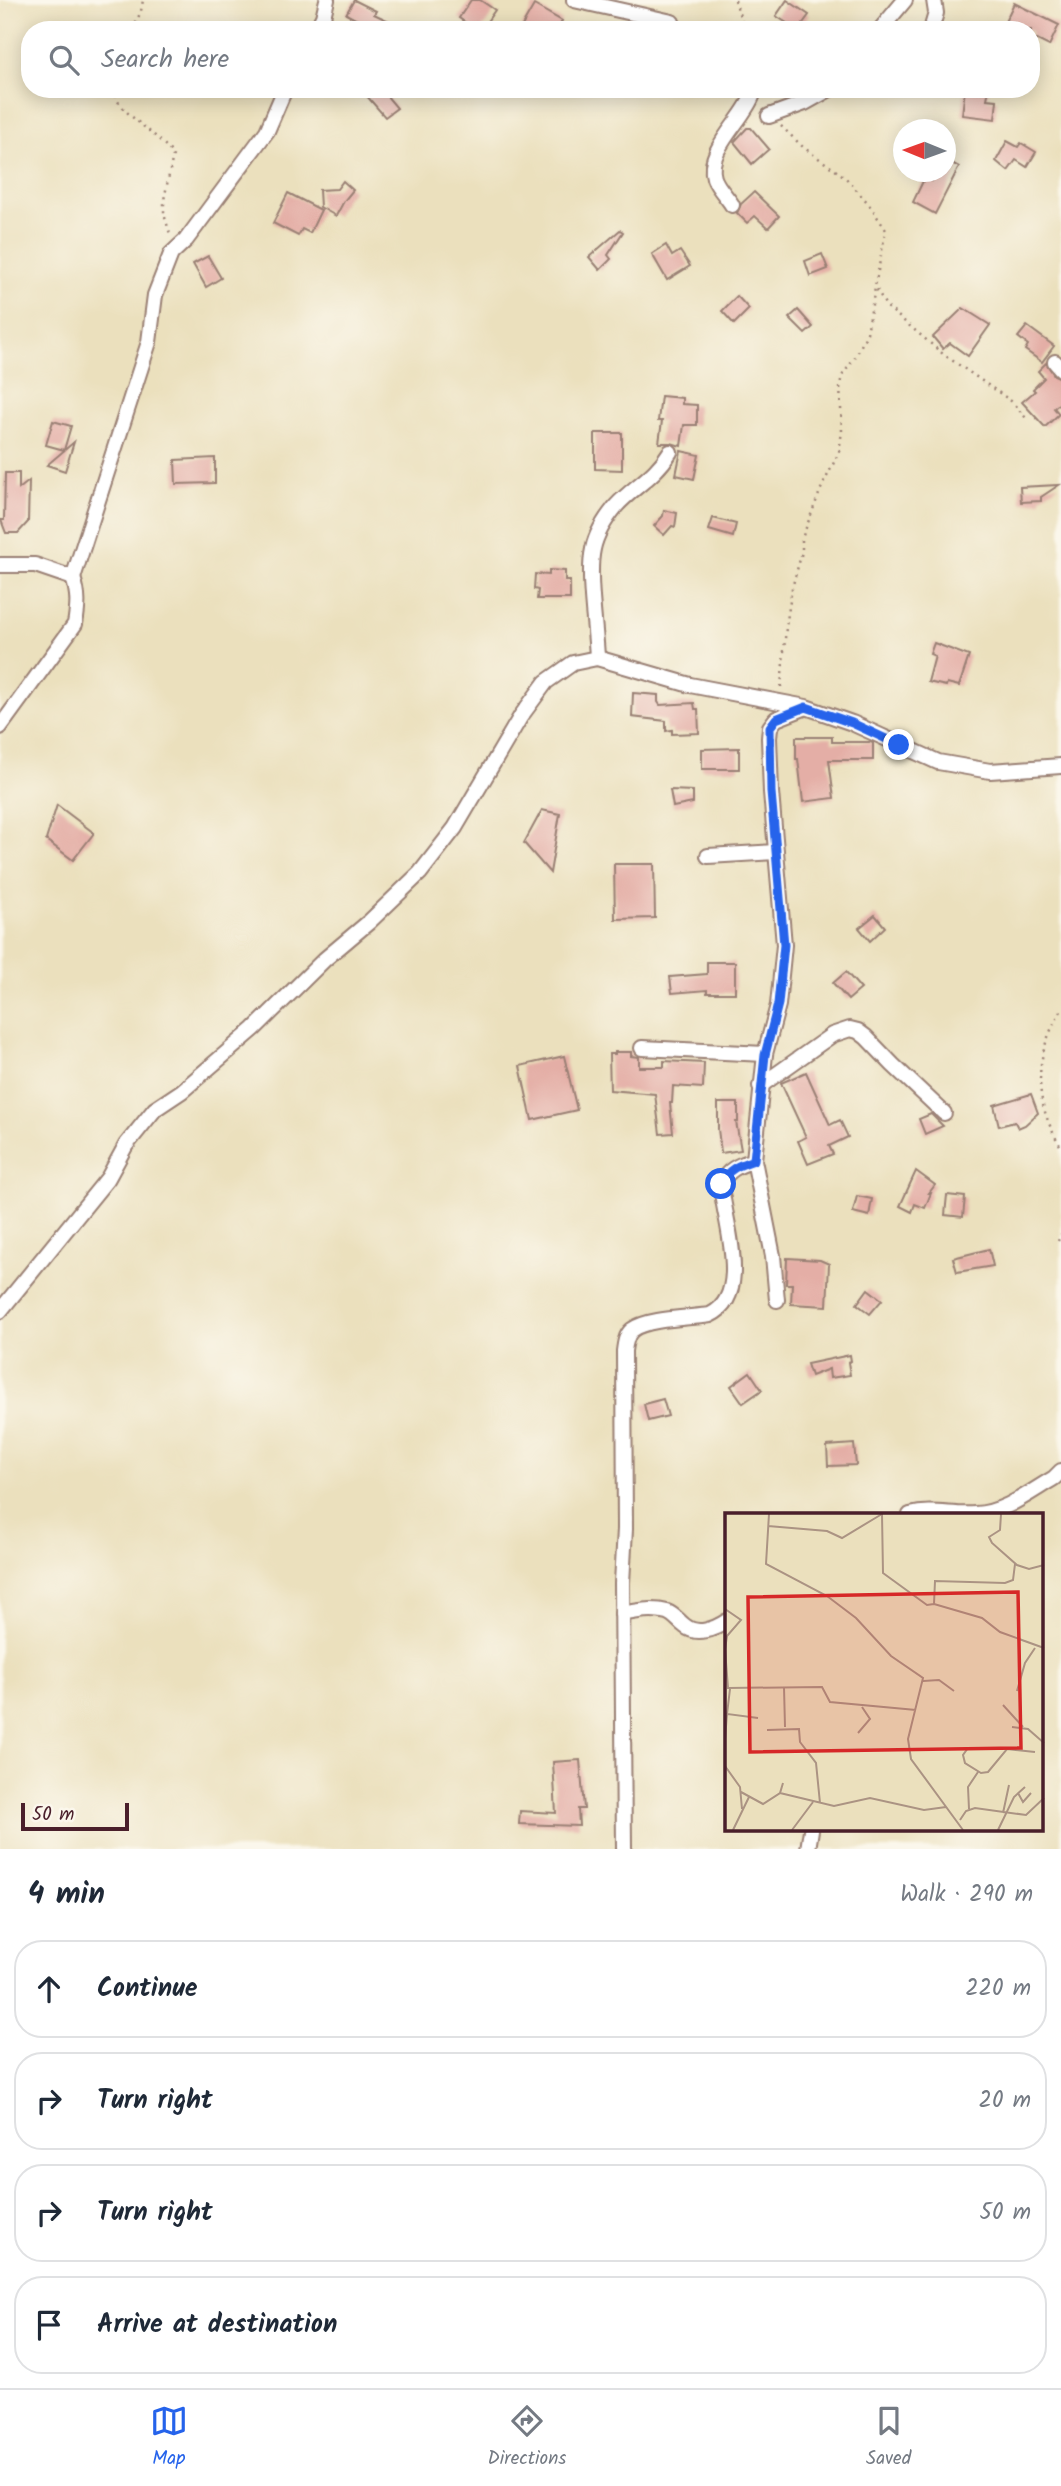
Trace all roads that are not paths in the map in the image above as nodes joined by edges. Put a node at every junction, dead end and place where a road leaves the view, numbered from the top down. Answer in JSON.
{"nodes":[{"id":1,"x":327,"y":0,"type":"edge"},
{"id":2,"x":574,"y":0,"type":"edge"},
{"id":3,"x":905,"y":0,"type":"edge"},
{"id":4,"x":933,"y":0,"type":"edge"},
{"id":5,"x":321,"y":21,"type":"edge"},
{"id":6,"x":668,"y":21,"type":"edge"},
{"id":7,"x":888,"y":21,"type":"edge"},
{"id":8,"x":934,"y":21,"type":"edge"},
{"id":9,"x":281,"y":98,"type":"edge"},
{"id":10,"x":752,"y":98,"type":"edge"},
{"id":11,"x":814,"y":98,"type":"edge"},
{"id":12,"x":769,"y":116,"type":"road end"},
{"id":13,"x":733,"y":205,"type":"dead end"},
{"id":14,"x":670,"y":452,"type":"dead end"},
{"id":15,"x":0,"y":565,"type":"edge"},
{"id":16,"x":73,"y":579,"type":"junction"},
{"id":17,"x":597,"y":658,"type":"junction"},
{"id":18,"x":806,"y":707,"type":"junction"},
{"id":19,"x":0,"y":727,"type":"edge"},
{"id":20,"x":1061,"y":766,"type":"edge"},
{"id":21,"x":776,"y":852,"type":"junction"},
{"id":22,"x":708,"y":856,"type":"dead end"},
{"id":23,"x":642,"y":1048,"type":"dead end"},
{"id":24,"x":765,"y":1055,"type":"junction"},
{"id":25,"x":760,"y":1086,"type":"junction"},
{"id":26,"x":944,"y":1113,"type":"dead end"},
{"id":27,"x":754,"y":1160,"type":"junction"},
{"id":28,"x":777,"y":1300,"type":"dead end"},
{"id":29,"x":0,"y":1311,"type":"edge"},
{"id":30,"x":1061,"y":1471,"type":"edge"},
{"id":31,"x":918,"y":1513,"type":"edge"},
{"id":32,"x":949,"y":1513,"type":"edge"},
{"id":33,"x":981,"y":1513,"type":"edge"},
{"id":34,"x":622,"y":1614,"type":"junction"},
{"id":35,"x":725,"y":1621,"type":"edge"},
{"id":36,"x":624,"y":1849,"type":"edge"}],
"edges":[{"from":1,"to":5,"type":"street"},
{"from":2,"to":6,"type":"street"},
{"from":3,"to":7,"type":"street"},
{"from":4,"to":8,"type":"street"},
{"from":9,"to":16,"type":"street"},
{"from":10,"to":13,"type":"street"},
{"from":11,"to":12,"type":"street"},
{"from":14,"to":17,"type":"street"},
{"from":15,"to":16,"type":"street"},
{"from":16,"to":19,"type":"street"},
{"from":17,"to":18,"type":"street"},
{"from":17,"to":29,"type":"street"},
{"from":18,"to":20,"type":"street"},
{"from":18,"to":21,"type":"street"},
{"from":21,"to":22,"type":"street"},
{"from":21,"to":24,"type":"street"},
{"from":23,"to":24,"type":"street"},
{"from":24,"to":25,"type":"street"},
{"from":25,"to":26,"type":"street"},
{"from":25,"to":27,"type":"street"},
{"from":27,"to":28,"type":"street"},
{"from":27,"to":34,"type":"street"},
{"from":30,"to":33,"type":"street"},
{"from":31,"to":32,"type":"street"},
{"from":34,"to":35,"type":"street"},
{"from":34,"to":36,"type":"street"}]}
